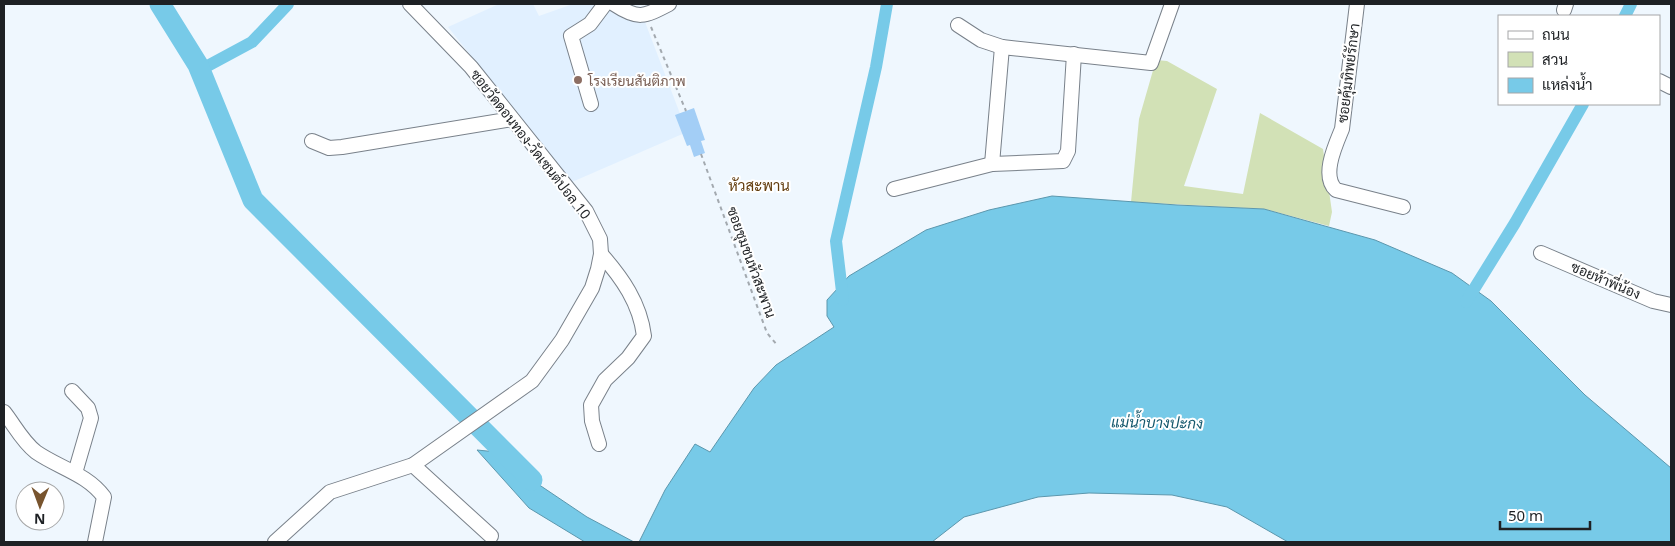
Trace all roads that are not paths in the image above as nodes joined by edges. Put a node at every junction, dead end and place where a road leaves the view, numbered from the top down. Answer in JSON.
{"nodes":[{"id":1,"x":410,"y":4,"type":"edge"},
{"id":2,"x":605,"y":4,"type":"edge"},
{"id":3,"x":614,"y":4,"type":"edge"},
{"id":4,"x":669,"y":4,"type":"edge"},
{"id":5,"x":1172,"y":4,"type":"edge"},
{"id":6,"x":1357,"y":4,"type":"edge"},
{"id":7,"x":958,"y":25,"type":"dead end"},
{"id":8,"x":1002,"y":47,"type":"junction"},
{"id":9,"x":1074,"y":54,"type":"junction"},
{"id":10,"x":591,"y":104,"type":"dead end"},
{"id":11,"x":512,"y":119,"type":"junction"},
{"id":12,"x":312,"y":141,"type":"dead end"},
{"id":13,"x":992,"y":164,"type":"junction"},
{"id":14,"x":894,"y":189,"type":"dead end"},
{"id":15,"x":1403,"y":207,"type":"dead end"},
{"id":16,"x":1541,"y":253,"type":"dead end"},
{"id":17,"x":601,"y":254,"type":"junction"},
{"id":18,"x":1671,"y":305,"type":"edge"},
{"id":19,"x":72,"y":391,"type":"dead end"},
{"id":20,"x":4,"y":412,"type":"edge"},
{"id":21,"x":599,"y":444,"type":"dead end"},
{"id":22,"x":413,"y":465,"type":"junction"},
{"id":23,"x":75,"y":473,"type":"junction"},
{"id":24,"x":491,"y":536,"type":"dead end"},
{"id":25,"x":95,"y":542,"type":"edge"},
{"id":26,"x":276,"y":542,"type":"edge"}],
"edges":[{"from":1,"to":11,"type":"street","name":"ซอยวัดดอนทอง-วัดเซนต์ปอล 10"},
{"from":2,"to":10,"type":"street"},
{"from":3,"to":4,"type":"street"},
{"from":5,"to":9,"type":"street"},
{"from":6,"to":15,"type":"street","name":"ซอยคุ้มทิพย์รักษา"},
{"from":7,"to":8,"type":"street"},
{"from":8,"to":9,"type":"street"},
{"from":8,"to":13,"type":"street"},
{"from":9,"to":13,"type":"street"},
{"from":11,"to":12,"type":"street"},
{"from":11,"to":17,"type":"street","name":"ซอยวัดดอนทอง-วัดเซนต์ปอล 10"},
{"from":13,"to":14,"type":"street"},
{"from":16,"to":18,"type":"street","name":"ซอยห้าพี่น้อง"},
{"from":17,"to":21,"type":"street"},
{"from":17,"to":22,"type":"street","name":"ซอยวัดดอนทอง-วัดเซนต์ปอล 10"},
{"from":19,"to":23,"type":"street"},
{"from":20,"to":23,"type":"street"},
{"from":22,"to":24,"type":"street"},
{"from":22,"to":26,"type":"street","name":"ซอยวัดดอนทอง-วัดเซนต์ปอล 10"},
{"from":23,"to":25,"type":"street"}]}
